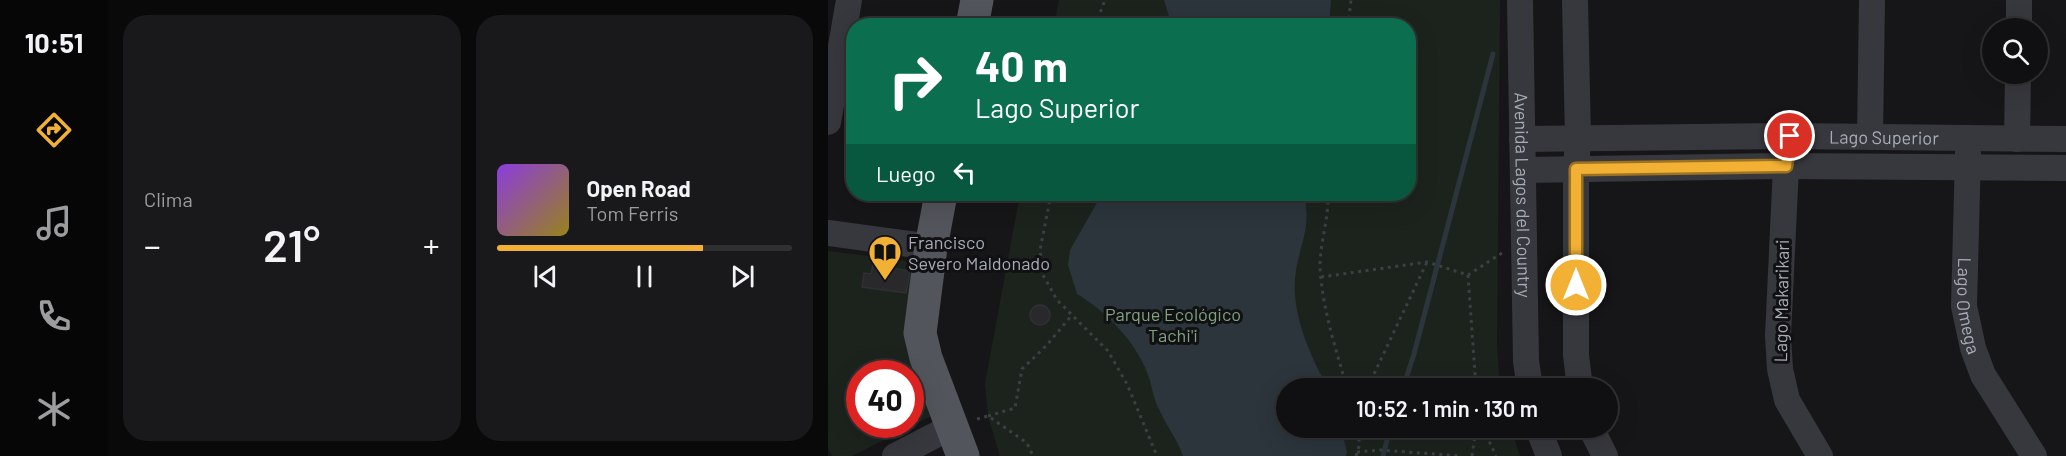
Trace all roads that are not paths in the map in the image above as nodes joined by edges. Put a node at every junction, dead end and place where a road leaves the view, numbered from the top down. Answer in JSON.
{"nodes":[{"id":1,"x":849,"y":0,"type":"edge"},
{"id":2,"x":977,"y":0,"type":"edge"},
{"id":3,"x":1520,"y":0,"type":"edge"},
{"id":4,"x":1575,"y":0,"type":"edge"},
{"id":5,"x":1872,"y":0,"type":"edge"},
{"id":6,"x":2019,"y":0,"type":"edge"},
{"id":7,"x":974,"y":18,"type":"edge"},
{"id":8,"x":2019,"y":18,"type":"edge"},
{"id":9,"x":2018,"y":84,"type":"edge"},
{"id":10,"x":831,"y":85,"type":"edge"},
{"id":11,"x":828,"y":122,"type":"edge"},
{"id":12,"x":1790,"y":136,"type":"junction"},
{"id":13,"x":1870,"y":137,"type":"junction"},
{"id":14,"x":1522,"y":138,"type":"junction"},
{"id":15,"x":1578,"y":139,"type":"junction"},
{"id":16,"x":1968,"y":139,"type":"junction"},
{"id":17,"x":2018,"y":139,"type":"junction"},
{"id":18,"x":2066,"y":139,"type":"edge"},
{"id":19,"x":1786,"y":166,"type":"junction"},
{"id":20,"x":1968,"y":168,"type":"junction"},
{"id":21,"x":2066,"y":168,"type":"edge"},
{"id":22,"x":1576,"y":169,"type":"junction"},
{"id":23,"x":1524,"y":170,"type":"junction"},
{"id":24,"x":940,"y":201,"type":"edge"},
{"id":25,"x":828,"y":233,"type":"edge"},
{"id":26,"x":931,"y":247,"type":"junction"},
{"id":27,"x":1529,"y":378,"type":"edge"},
{"id":28,"x":1579,"y":378,"type":"edge"},
{"id":29,"x":1542,"y":438,"type":"edge"},
{"id":30,"x":1595,"y":438,"type":"edge"},
{"id":31,"x":957,"y":442,"type":"edge"},
{"id":32,"x":895,"y":456,"type":"edge"},
{"id":33,"x":1549,"y":456,"type":"edge"},
{"id":34,"x":1605,"y":456,"type":"edge"},
{"id":35,"x":1820,"y":456,"type":"edge"},
{"id":36,"x":2034,"y":456,"type":"edge"}],
"edges":[{"from":1,"to":10,"type":"street"},
{"from":2,"to":7,"type":"main road"},
{"from":3,"to":14,"type":"street","name":"Avenida Lagos del Country"},
{"from":4,"to":15,"type":"street"},
{"from":5,"to":13,"type":"street"},
{"from":6,"to":8,"type":"street"},
{"from":9,"to":17,"type":"street"},
{"from":10,"to":11,"type":"street"},
{"from":12,"to":13,"type":"street","name":"Lago Superior"},
{"from":12,"to":15,"type":"street","name":"Lago Superior"},
{"from":12,"to":19,"type":"street","name":"Lago Makarikari"},
{"from":13,"to":16,"type":"street","name":"Lago Superior"},
{"from":14,"to":15,"type":"street","name":"Lago Superior"},
{"from":14,"to":23,"type":"street","name":"Avenida Lagos del Country"},
{"from":15,"to":22,"type":"street"},
{"from":16,"to":17,"type":"street","name":"Lago Superior"},
{"from":16,"to":20,"type":"street","name":"Lago Omega"},
{"from":17,"to":18,"type":"street","name":"Lago Superior"},
{"from":19,"to":20,"type":"street","name":"Lago Superior"},
{"from":19,"to":22,"type":"street","name":"Lago Superior"},
{"from":19,"to":35,"type":"street","name":"Lago Makarikari"},
{"from":20,"to":21,"type":"street","name":"Lago Superior"},
{"from":20,"to":36,"type":"street","name":"Lago Omega"},
{"from":22,"to":23,"type":"street","name":"Lago Superior"},
{"from":22,"to":28,"type":"street"},
{"from":23,"to":27,"type":"street","name":"Avenida Lagos del Country"},
{"from":24,"to":26,"type":"main road"},
{"from":25,"to":26,"type":"street"},
{"from":26,"to":31,"type":"main road"},
{"from":29,"to":33,"type":"street"},
{"from":30,"to":34,"type":"street"},
{"from":31,"to":32,"type":"street"}]}
